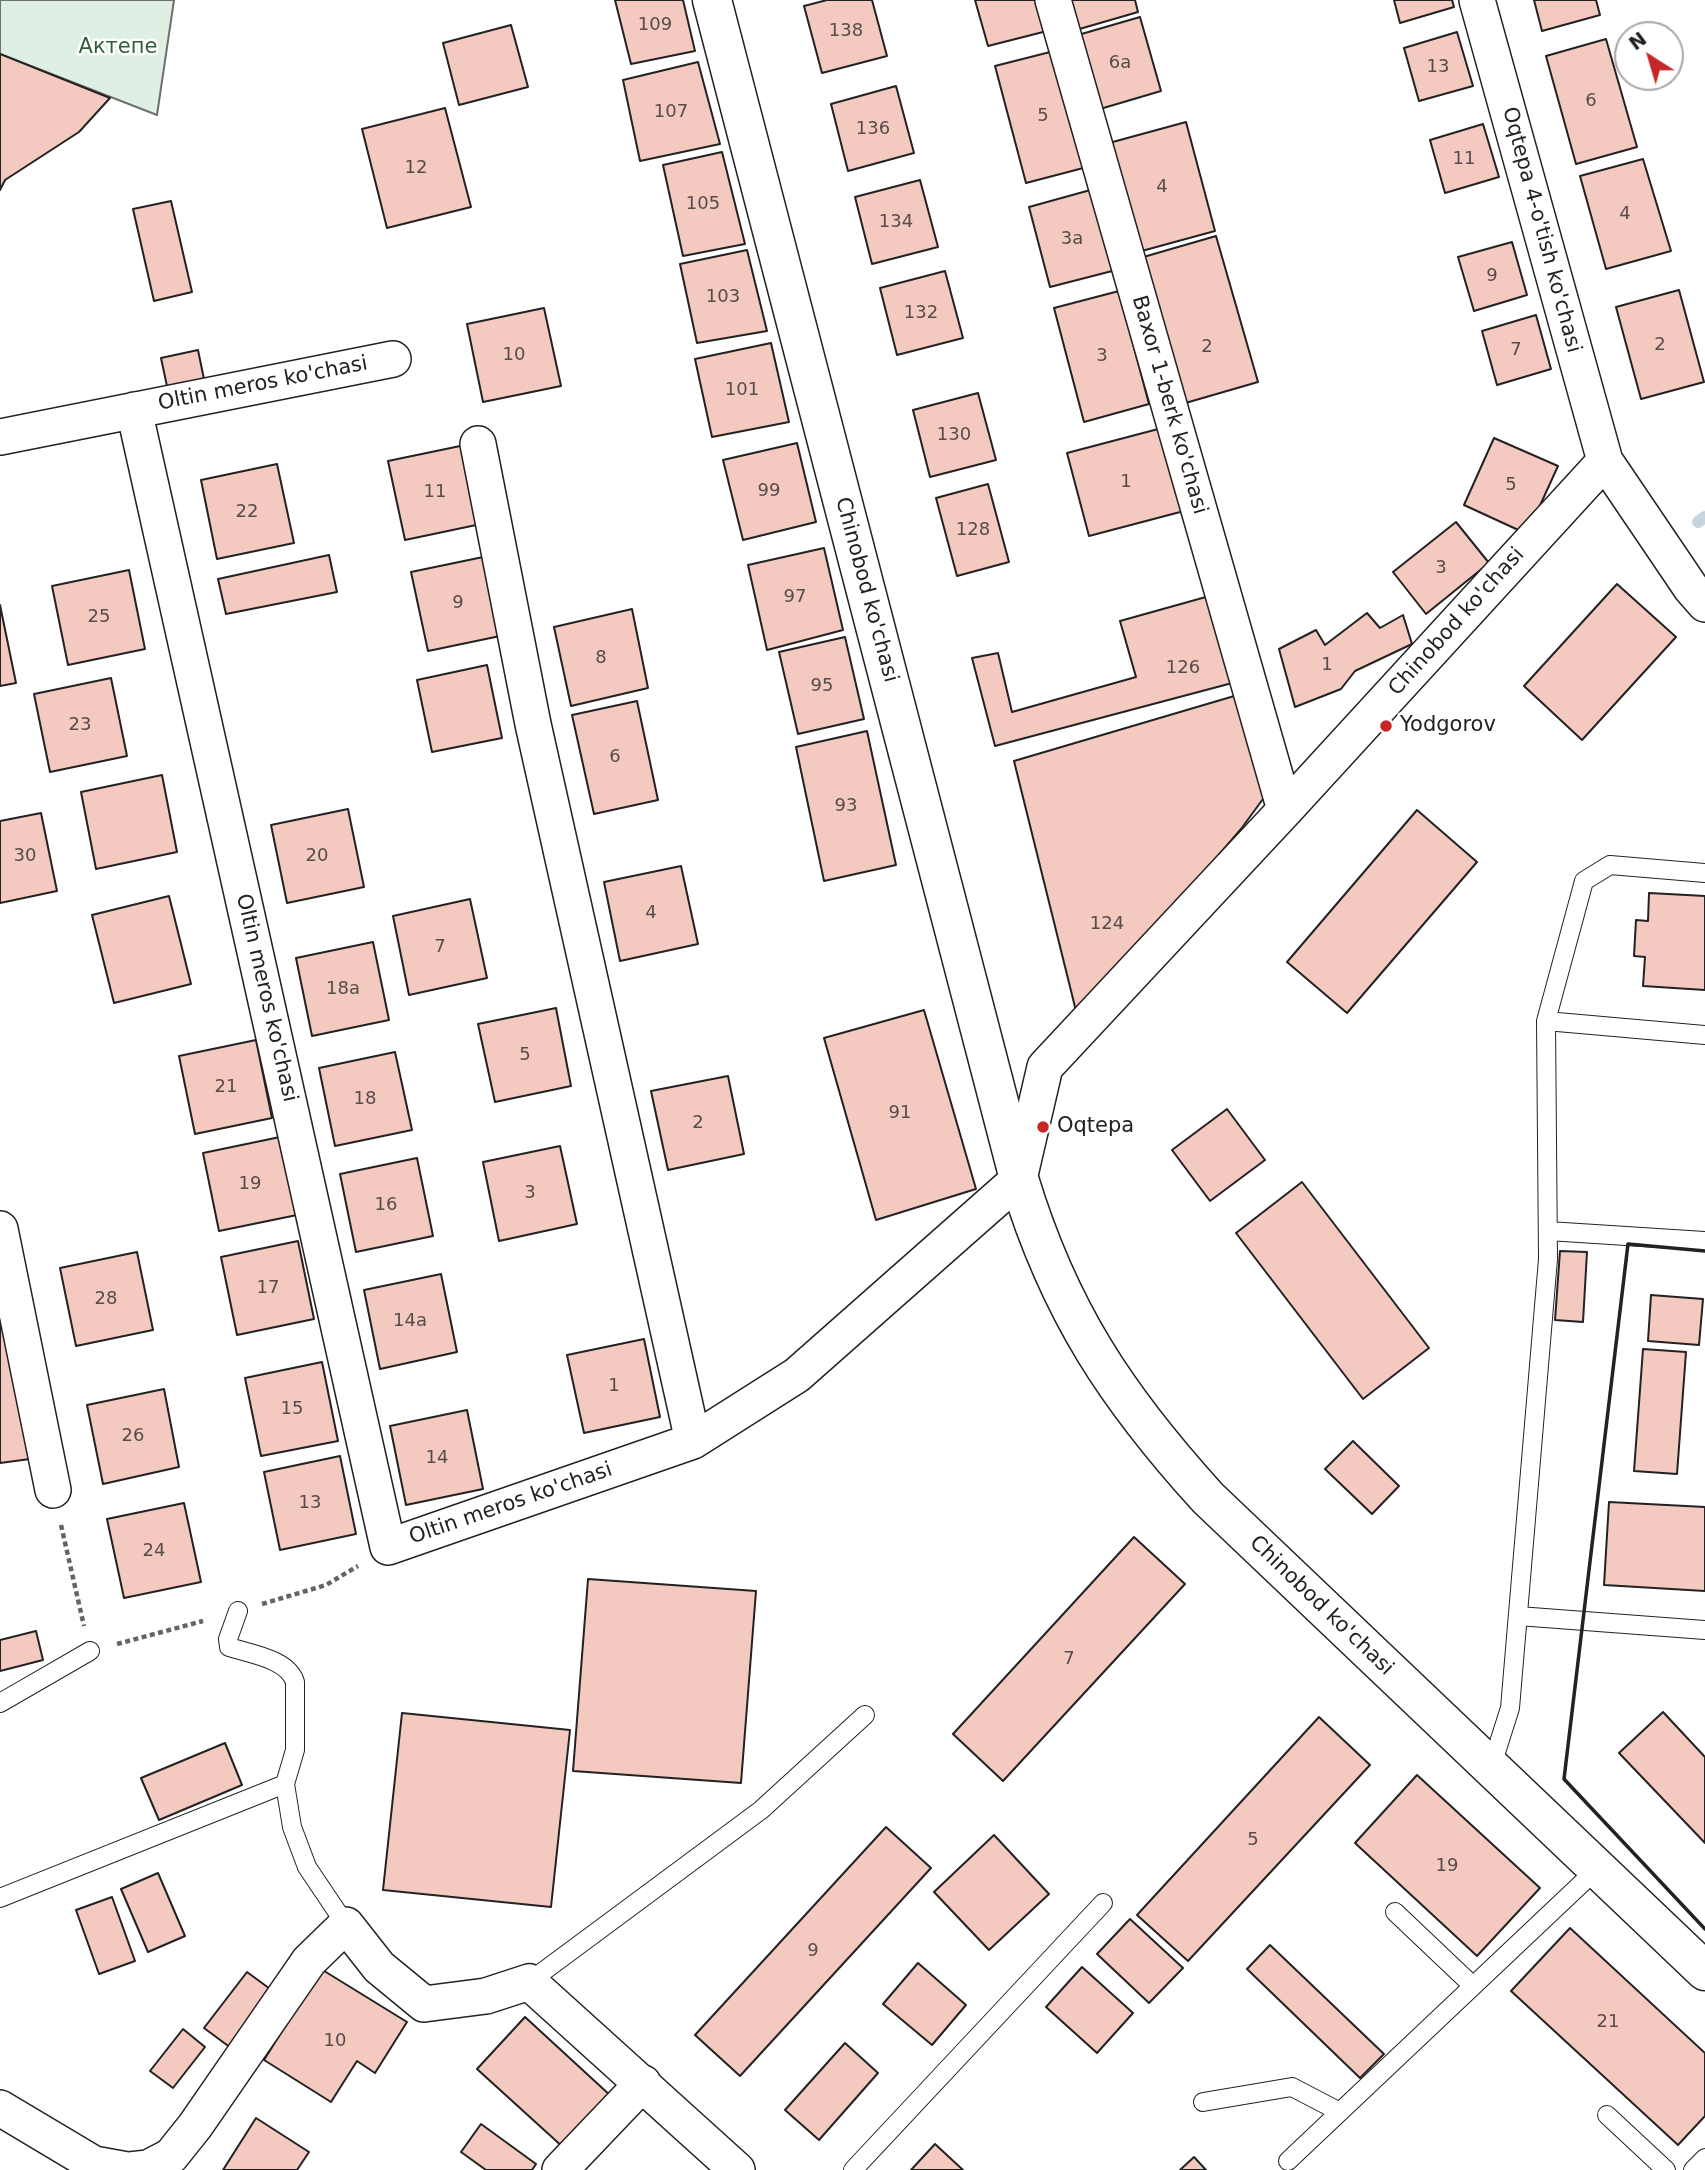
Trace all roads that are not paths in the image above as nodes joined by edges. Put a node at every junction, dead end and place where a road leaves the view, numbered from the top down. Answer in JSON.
{"nodes":[{"id":1,"x":712,"y":0,"type":"edge"},
{"id":2,"x":1053,"y":0,"type":"edge"},
{"id":3,"x":1478,"y":0,"type":"edge"},
{"id":4,"x":393,"y":359,"type":"dead end"},
{"id":5,"x":134,"y":410,"type":"junction"},
{"id":6,"x":0,"y":436,"type":"edge"},
{"id":7,"x":478,"y":444,"type":"dead end"},
{"id":8,"x":1605,"y":461,"type":"junction"},
{"id":9,"x":1700,"y":590,"type":"edge"},
{"id":10,"x":1285,"y":810,"type":"junction"},
{"id":11,"x":1705,"y":873,"type":"edge"},
{"id":12,"x":1546,"y":1021,"type":"junction"},
{"id":13,"x":1705,"y":1035,"type":"edge"},
{"id":14,"x":1019,"y":1180,"type":"junction"},
{"id":15,"x":0,"y":1229,"type":"edge"},
{"id":16,"x":1548,"y":1231,"type":"junction"},
{"id":17,"x":1705,"y":1241,"type":"edge"},
{"id":18,"x":692,"y":1441,"type":"junction"},
{"id":19,"x":53,"y":1490,"type":"road end"},
{"id":20,"x":238,"y":1611,"type":"road end"},
{"id":21,"x":1518,"y":1616,"type":"junction"},
{"id":22,"x":1705,"y":1630,"type":"edge"},
{"id":23,"x":90,"y":1651,"type":"road end"},
{"id":24,"x":0,"y":1703,"type":"edge"},
{"id":25,"x":865,"y":1715,"type":"dead end"},
{"id":26,"x":1491,"y":1768,"type":"junction"},
{"id":27,"x":285,"y":1784,"type":"junction"},
{"id":28,"x":1597,"y":1869,"type":"junction"},
{"id":29,"x":0,"y":1898,"type":"edge"},
{"id":30,"x":1103,"y":1903,"type":"dead end"},
{"id":31,"x":1395,"y":1912,"type":"dead end"},
{"id":32,"x":346,"y":1925,"type":"junction"},
{"id":33,"x":1705,"y":1971,"type":"edge"},
{"id":34,"x":529,"y":1982,"type":"junction"},
{"id":35,"x":1473,"y":1986,"type":"junction"},
{"id":36,"x":643,"y":2083,"type":"junction"},
{"id":37,"x":1203,"y":2102,"type":"dead end"},
{"id":38,"x":0,"y":2108,"type":"edge"},
{"id":39,"x":1340,"y":2112,"type":"junction"},
{"id":40,"x":1607,"y":2115,"type":"dead end"},
{"id":41,"x":1705,"y":2158,"type":"edge"},
{"id":42,"x":1288,"y":2161,"type":"dead end"},
{"id":43,"x":128,"y":2170,"type":"edge"},
{"id":44,"x":560,"y":2170,"type":"edge"},
{"id":45,"x":737,"y":2170,"type":"edge"},
{"id":46,"x":852,"y":2170,"type":"edge"},
{"id":47,"x":1666,"y":2170,"type":"edge"},
{"id":48,"x":1693,"y":2170,"type":"edge"}],
"edges":[{"from":1,"to":14,"type":"street","name":"Chinobod ko'chasi"},
{"from":2,"to":10,"type":"street","name":"Baxor 1-berk ko'chasi"},
{"from":3,"to":8,"type":"street","name":"Oqtepa 4-o'tish ko'chasi"},
{"from":4,"to":5,"type":"street","name":"Oltin meros ko'chasi"},
{"from":5,"to":6,"type":"street","name":"Oltin meros ko'chasi"},
{"from":5,"to":18,"type":"street","name":"Oltin meros ko'chasi"},
{"from":7,"to":18,"type":"street"},
{"from":8,"to":9,"type":"street","name":"Oqtepa 4-o'tish ko'chasi"},
{"from":8,"to":10,"type":"street","name":"Chinobod ko'chasi"},
{"from":10,"to":14,"type":"street","name":"Chinobod ko'chasi"},
{"from":11,"to":12,"type":"lane"},
{"from":12,"to":13,"type":"lane"},
{"from":12,"to":16,"type":"lane"},
{"from":14,"to":18,"type":"street","name":"Oltin meros ko'chasi"},
{"from":14,"to":26,"type":"street","name":"Chinobod ko'chasi"},
{"from":15,"to":19,"type":"street"},
{"from":16,"to":17,"type":"lane"},
{"from":16,"to":21,"type":"lane"},
{"from":20,"to":27,"type":"lane"},
{"from":21,"to":22,"type":"lane"},
{"from":21,"to":26,"type":"lane"},
{"from":23,"to":24,"type":"lane"},
{"from":25,"to":34,"type":"lane"},
{"from":26,"to":28,"type":"street","name":"Chinobod ko'chasi"},
{"from":27,"to":29,"type":"lane"},
{"from":27,"to":32,"type":"lane"},
{"from":28,"to":33,"type":"street","name":"Chinobod ko'chasi"},
{"from":28,"to":35,"type":"lane"},
{"from":30,"to":46,"type":"lane"},
{"from":31,"to":35,"type":"lane"},
{"from":32,"to":34,"type":"street"},
{"from":32,"to":43,"type":"street"},
{"from":34,"to":36,"type":"street"},
{"from":35,"to":39,"type":"lane"},
{"from":36,"to":44,"type":"street"},
{"from":36,"to":45,"type":"street"},
{"from":37,"to":39,"type":"lane"},
{"from":38,"to":43,"type":"street"},
{"from":39,"to":42,"type":"lane"},
{"from":40,"to":47,"type":"lane"},
{"from":41,"to":48,"type":"lane"}]}
